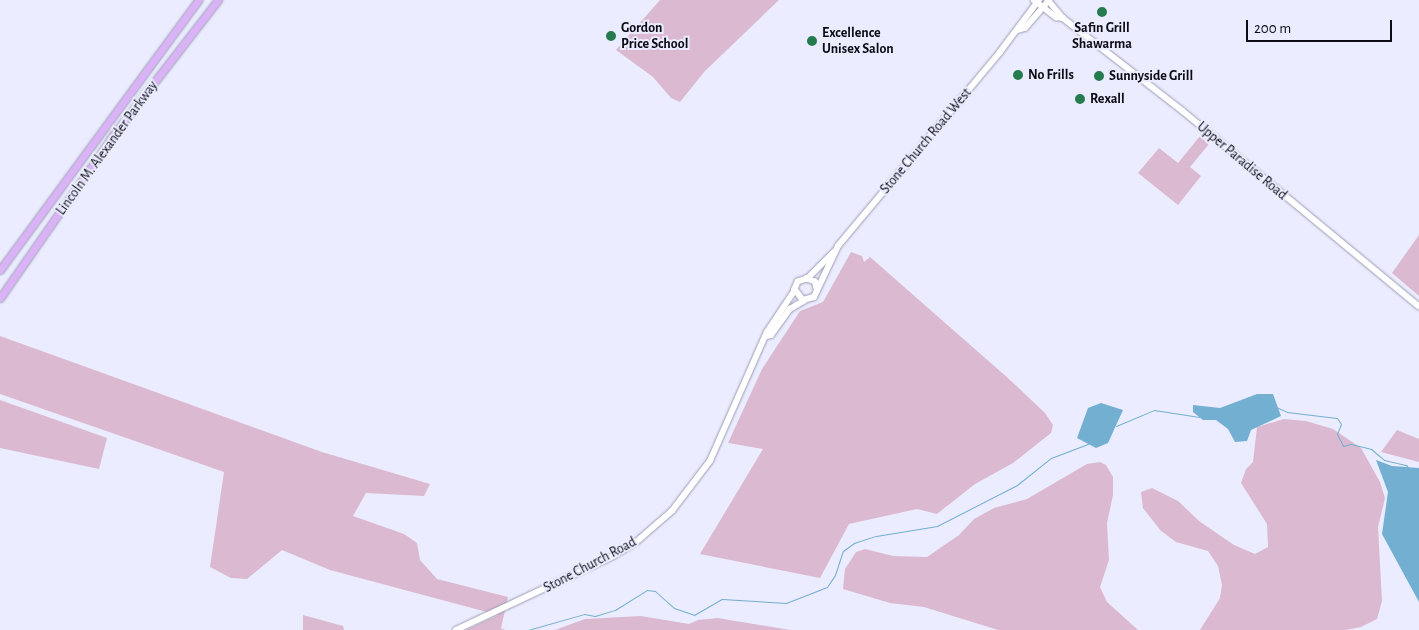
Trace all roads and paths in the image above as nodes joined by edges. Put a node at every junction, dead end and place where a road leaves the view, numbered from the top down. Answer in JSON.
{"nodes":[{"id":1,"x":198,"y":0,"type":"edge"},
{"id":2,"x":218,"y":0,"type":"edge"},
{"id":3,"x":1049,"y":0,"type":"edge"},
{"id":4,"x":1037,"y":1,"type":"edge"},
{"id":5,"x":1043,"y":7,"type":"junction"},
{"id":6,"x":1063,"y":18,"type":"junction"},
{"id":7,"x":1018,"y":30,"type":"junction"},
{"id":8,"x":834,"y":252,"type":"junction"},
{"id":9,"x":0,"y":270,"type":"edge"},
{"id":10,"x":807,"y":278,"type":"junction"},
{"id":11,"x":795,"y":290,"type":"junction"},
{"id":12,"x":817,"y":291,"type":"junction"},
{"id":13,"x":0,"y":298,"type":"edge"},
{"id":14,"x":804,"y":301,"type":"junction"},
{"id":15,"x":1419,"y":306,"type":"edge"},
{"id":16,"x":767,"y":336,"type":"junction"},
{"id":17,"x":456,"y":630,"type":"edge"}],
"edges":[{"from":1,"to":9,"type":"highway","name":"Lincoln M. Alexander Parkway"},
{"from":2,"to":13,"type":"highway","name":"Lincoln M. Alexander Parkway"},
{"from":3,"to":5,"type":"main road","name":"Stone Church Road West"},
{"from":3,"to":6,"type":"main road","name":"Upper Paradise Road"},
{"from":4,"to":5,"type":"main road","name":"Upper Paradise Road"},
{"from":4,"to":7,"type":"main road","name":"Stone Church Road West"},
{"from":5,"to":6,"type":"main road","name":"Upper Paradise Road"},
{"from":5,"to":7,"type":"main road","name":"Stone Church Road West"},
{"from":6,"to":15,"type":"main road","name":"Upper Paradise Road"},
{"from":7,"to":8,"type":"main road","name":"Stone Church Road West"},
{"from":8,"to":10,"type":"main road"},
{"from":8,"to":12,"type":"main road"},
{"from":10,"to":11,"type":"main road"},
{"from":10,"to":12,"type":"main road"},
{"from":11,"to":14,"type":"main road"},
{"from":11,"to":16,"type":"main road","name":"Stone Church Road"},
{"from":12,"to":14,"type":"main road"},
{"from":14,"to":16,"type":"main road","name":"Stone Church Road"},
{"from":16,"to":17,"type":"main road","name":"Stone Church Road"}]}
